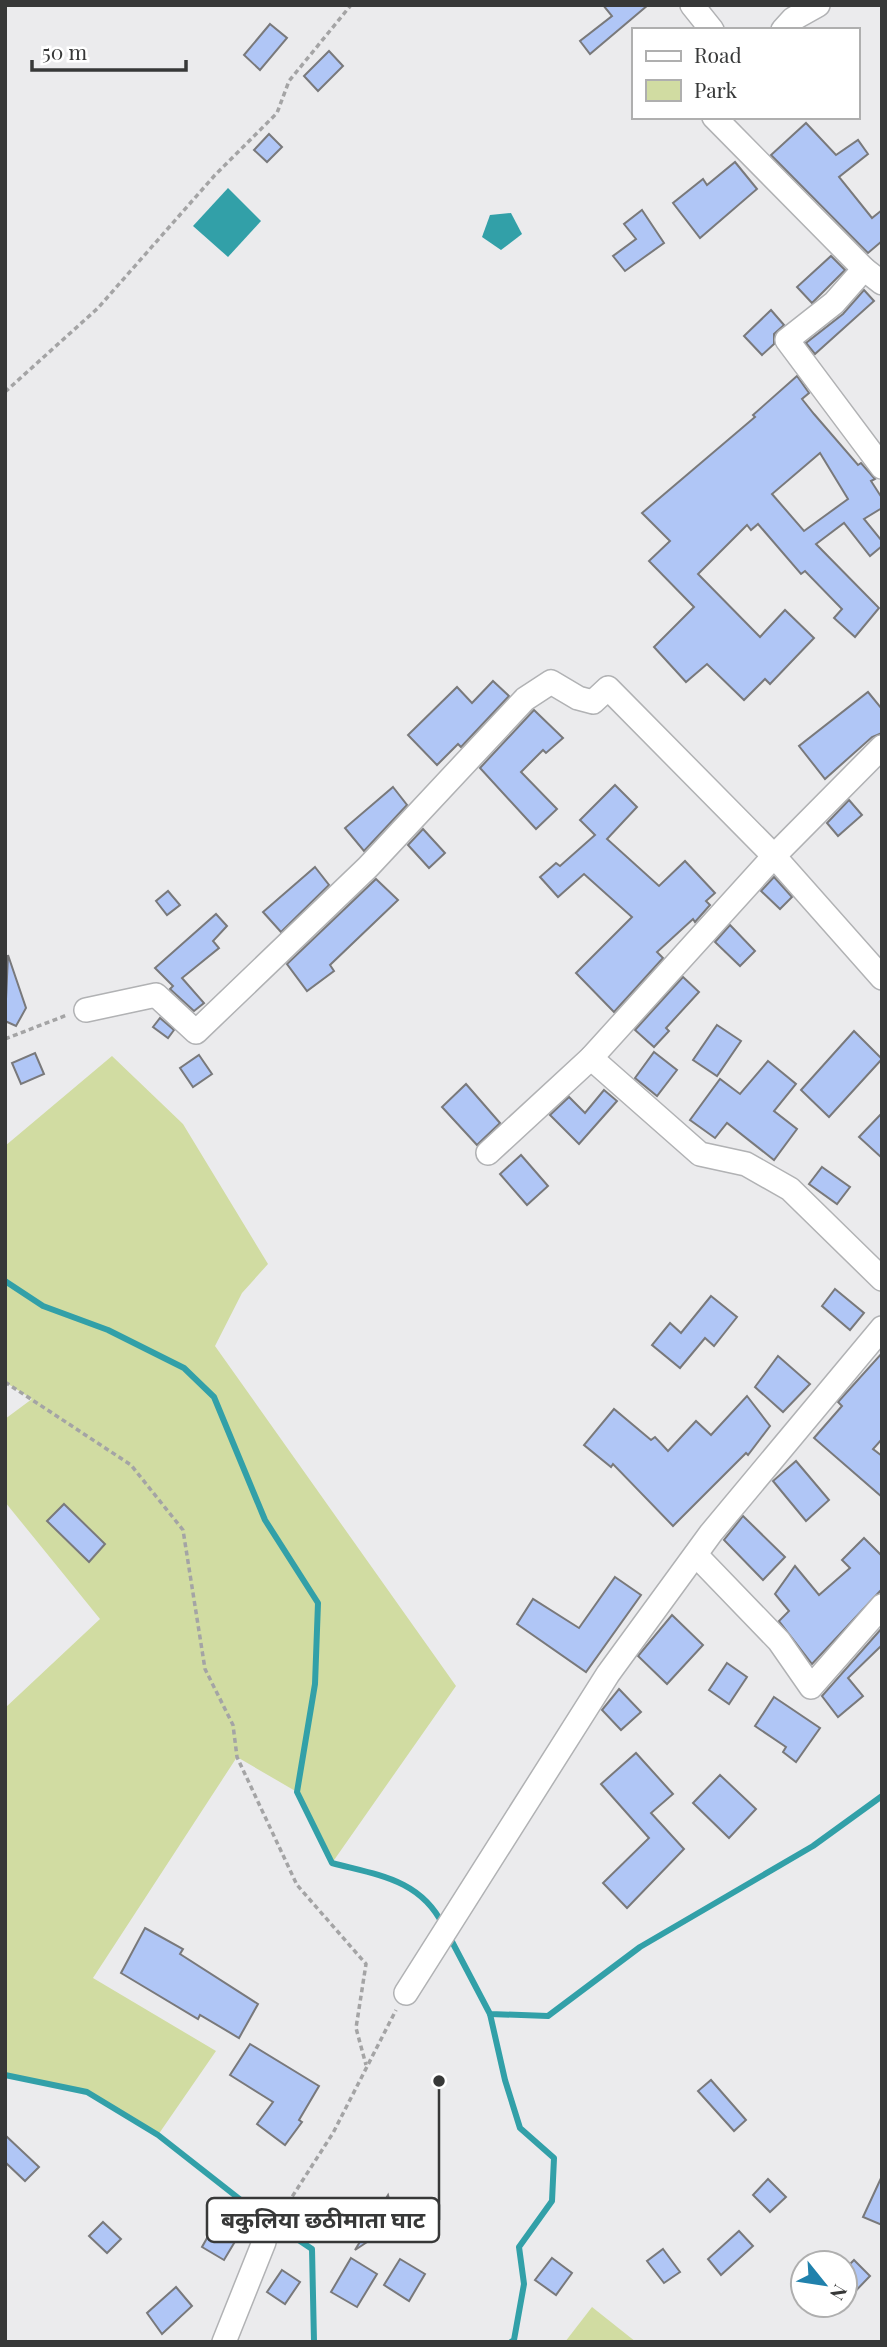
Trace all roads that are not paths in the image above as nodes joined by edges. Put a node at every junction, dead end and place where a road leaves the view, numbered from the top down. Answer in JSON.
{"nodes":[{"id":1,"x":692,"y":5,"type":"edge"},
{"id":2,"x":818,"y":5,"type":"edge"},
{"id":3,"x":710,"y":28,"type":"edge"},
{"id":4,"x":785,"y":28,"type":"edge"},
{"id":5,"x":716,"y":119,"type":"edge"},
{"id":6,"x":873,"y":276,"type":"edge"},
{"id":7,"x":882,"y":467,"type":"edge"},
{"id":8,"x":882,"y":747,"type":"edge"},
{"id":9,"x":774,"y":856,"type":"junction"},
{"id":10,"x":882,"y":978,"type":"edge"},
{"id":11,"x":86,"y":1010,"type":"road end"},
{"id":12,"x":591,"y":1058,"type":"junction"},
{"id":13,"x":488,"y":1153,"type":"dead end"},
{"id":14,"x":882,"y":1279,"type":"edge"},
{"id":15,"x":882,"y":1328,"type":"edge"},
{"id":16,"x":696,"y":1555,"type":"junction"},
{"id":17,"x":882,"y":1606,"type":"edge"},
{"id":18,"x":406,"y":1993,"type":"road end"},
{"id":19,"x":264,"y":2242,"type":"dead end"},
{"id":20,"x":224,"y":2342,"type":"edge"}],
"edges":[{"from":1,"to":3,"type":"street"},
{"from":2,"to":4,"type":"street"},
{"from":5,"to":6,"type":"street"},
{"from":6,"to":7,"type":"street"},
{"from":8,"to":9,"type":"street"},
{"from":9,"to":10,"type":"street"},
{"from":9,"to":11,"type":"street"},
{"from":9,"to":12,"type":"street"},
{"from":12,"to":13,"type":"street"},
{"from":12,"to":14,"type":"street"},
{"from":15,"to":16,"type":"street"},
{"from":16,"to":17,"type":"street"},
{"from":16,"to":18,"type":"street"},
{"from":19,"to":20,"type":"street"}]}
